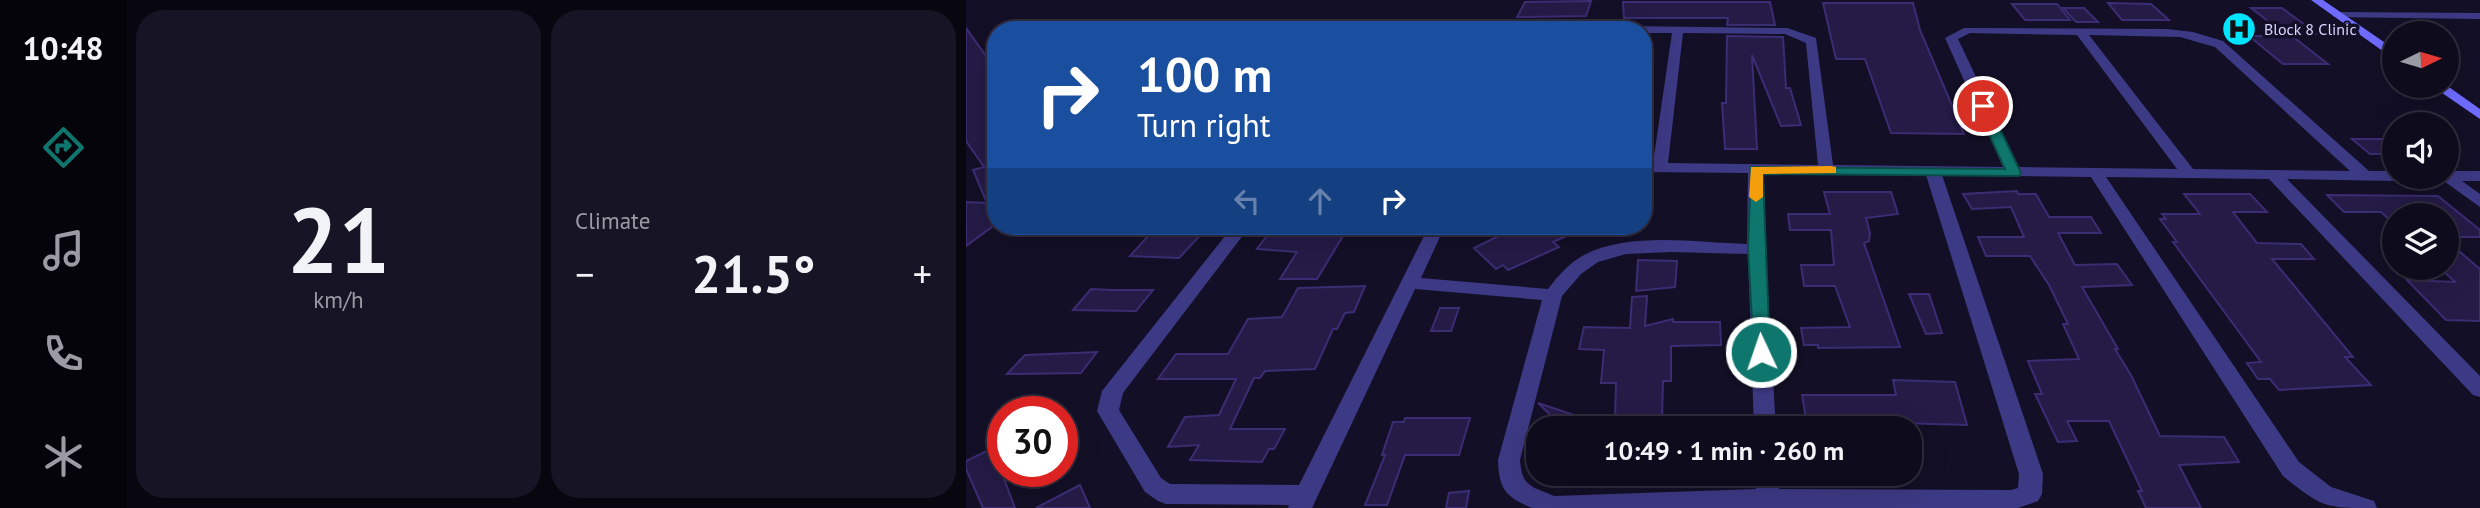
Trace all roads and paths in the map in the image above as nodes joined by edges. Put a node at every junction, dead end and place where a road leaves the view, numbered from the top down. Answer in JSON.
{"nodes":[{"id":1,"x":2316,"y":0,"type":"edge"},
{"id":2,"x":2435,"y":0,"type":"edge"},
{"id":3,"x":2338,"y":15,"type":"junction"},
{"id":4,"x":2437,"y":16,"type":"junction"},
{"id":5,"x":2480,"y":16,"type":"edge"},
{"id":6,"x":1652,"y":29,"type":"edge"},
{"id":7,"x":1678,"y":29,"type":"junction"},
{"id":8,"x":2080,"y":31,"type":"junction"},
{"id":9,"x":2382,"y":46,"type":"edge"},
{"id":10,"x":2455,"y":98,"type":"edge"},
{"id":11,"x":2480,"y":115,"type":"edge"},
{"id":12,"x":1652,"y":167,"type":"edge"},
{"id":13,"x":1660,"y":167,"type":"junction"},
{"id":14,"x":1756,"y":170,"type":"junction"},
{"id":15,"x":1826,"y":170,"type":"junction"},
{"id":16,"x":1933,"y":172,"type":"junction"},
{"id":17,"x":2014,"y":173,"type":"junction"},
{"id":18,"x":2096,"y":173,"type":"junction"},
{"id":19,"x":2188,"y":173,"type":"junction"},
{"id":20,"x":2274,"y":175,"type":"junction"},
{"id":21,"x":2365,"y":176,"type":"junction"},
{"id":22,"x":2382,"y":176,"type":"edge"},
{"id":23,"x":2459,"y":176,"type":"edge"},
{"id":24,"x":2480,"y":176,"type":"edge"},
{"id":25,"x":2459,"y":186,"type":"edge"},
{"id":26,"x":2480,"y":202,"type":"edge"},
{"id":27,"x":1235,"y":235,"type":"edge"},
{"id":28,"x":1432,"y":235,"type":"edge"},
{"id":29,"x":1756,"y":249,"type":"junction"},
{"id":30,"x":1408,"y":283,"type":"junction"},
{"id":31,"x":1553,"y":295,"type":"junction"},
{"id":32,"x":2480,"y":389,"type":"edge"},
{"id":33,"x":1764,"y":416,"type":"edge"},
{"id":34,"x":1767,"y":486,"type":"edge"},
{"id":35,"x":1768,"y":499,"type":"junction"},
{"id":36,"x":1303,"y":502,"type":"edge"},
{"id":37,"x":2365,"y":508,"type":"edge"}],
"edges":[{"from":1,"to":3,"type":"street"},
{"from":2,"to":4,"type":"street"},
{"from":3,"to":4,"type":"street"},
{"from":3,"to":9,"type":"street"},
{"from":4,"to":5,"type":"street"},
{"from":6,"to":7,"type":"street"},
{"from":7,"to":13,"type":"street"},
{"from":7,"to":15,"type":"street"},
{"from":8,"to":17,"type":"street"},
{"from":8,"to":19,"type":"street"},
{"from":8,"to":21,"type":"street"},
{"from":10,"to":11,"type":"street"},
{"from":12,"to":13,"type":"street"},
{"from":13,"to":14,"type":"street"},
{"from":14,"to":15,"type":"street"},
{"from":14,"to":29,"type":"street"},
{"from":15,"to":16,"type":"street"},
{"from":16,"to":17,"type":"street"},
{"from":16,"to":35,"type":"street"},
{"from":17,"to":18,"type":"street"},
{"from":18,"to":19,"type":"street"},
{"from":18,"to":37,"type":"street"},
{"from":19,"to":20,"type":"street"},
{"from":20,"to":21,"type":"street"},
{"from":20,"to":32,"type":"street"},
{"from":21,"to":22,"type":"street"},
{"from":23,"to":24,"type":"street"},
{"from":25,"to":26,"type":"street"},
{"from":27,"to":36,"type":"street"},
{"from":28,"to":30,"type":"street"},
{"from":29,"to":31,"type":"street"},
{"from":29,"to":33,"type":"street"},
{"from":30,"to":31,"type":"street"},
{"from":30,"to":36,"type":"street"},
{"from":31,"to":35,"type":"street"},
{"from":34,"to":35,"type":"street"}]}
